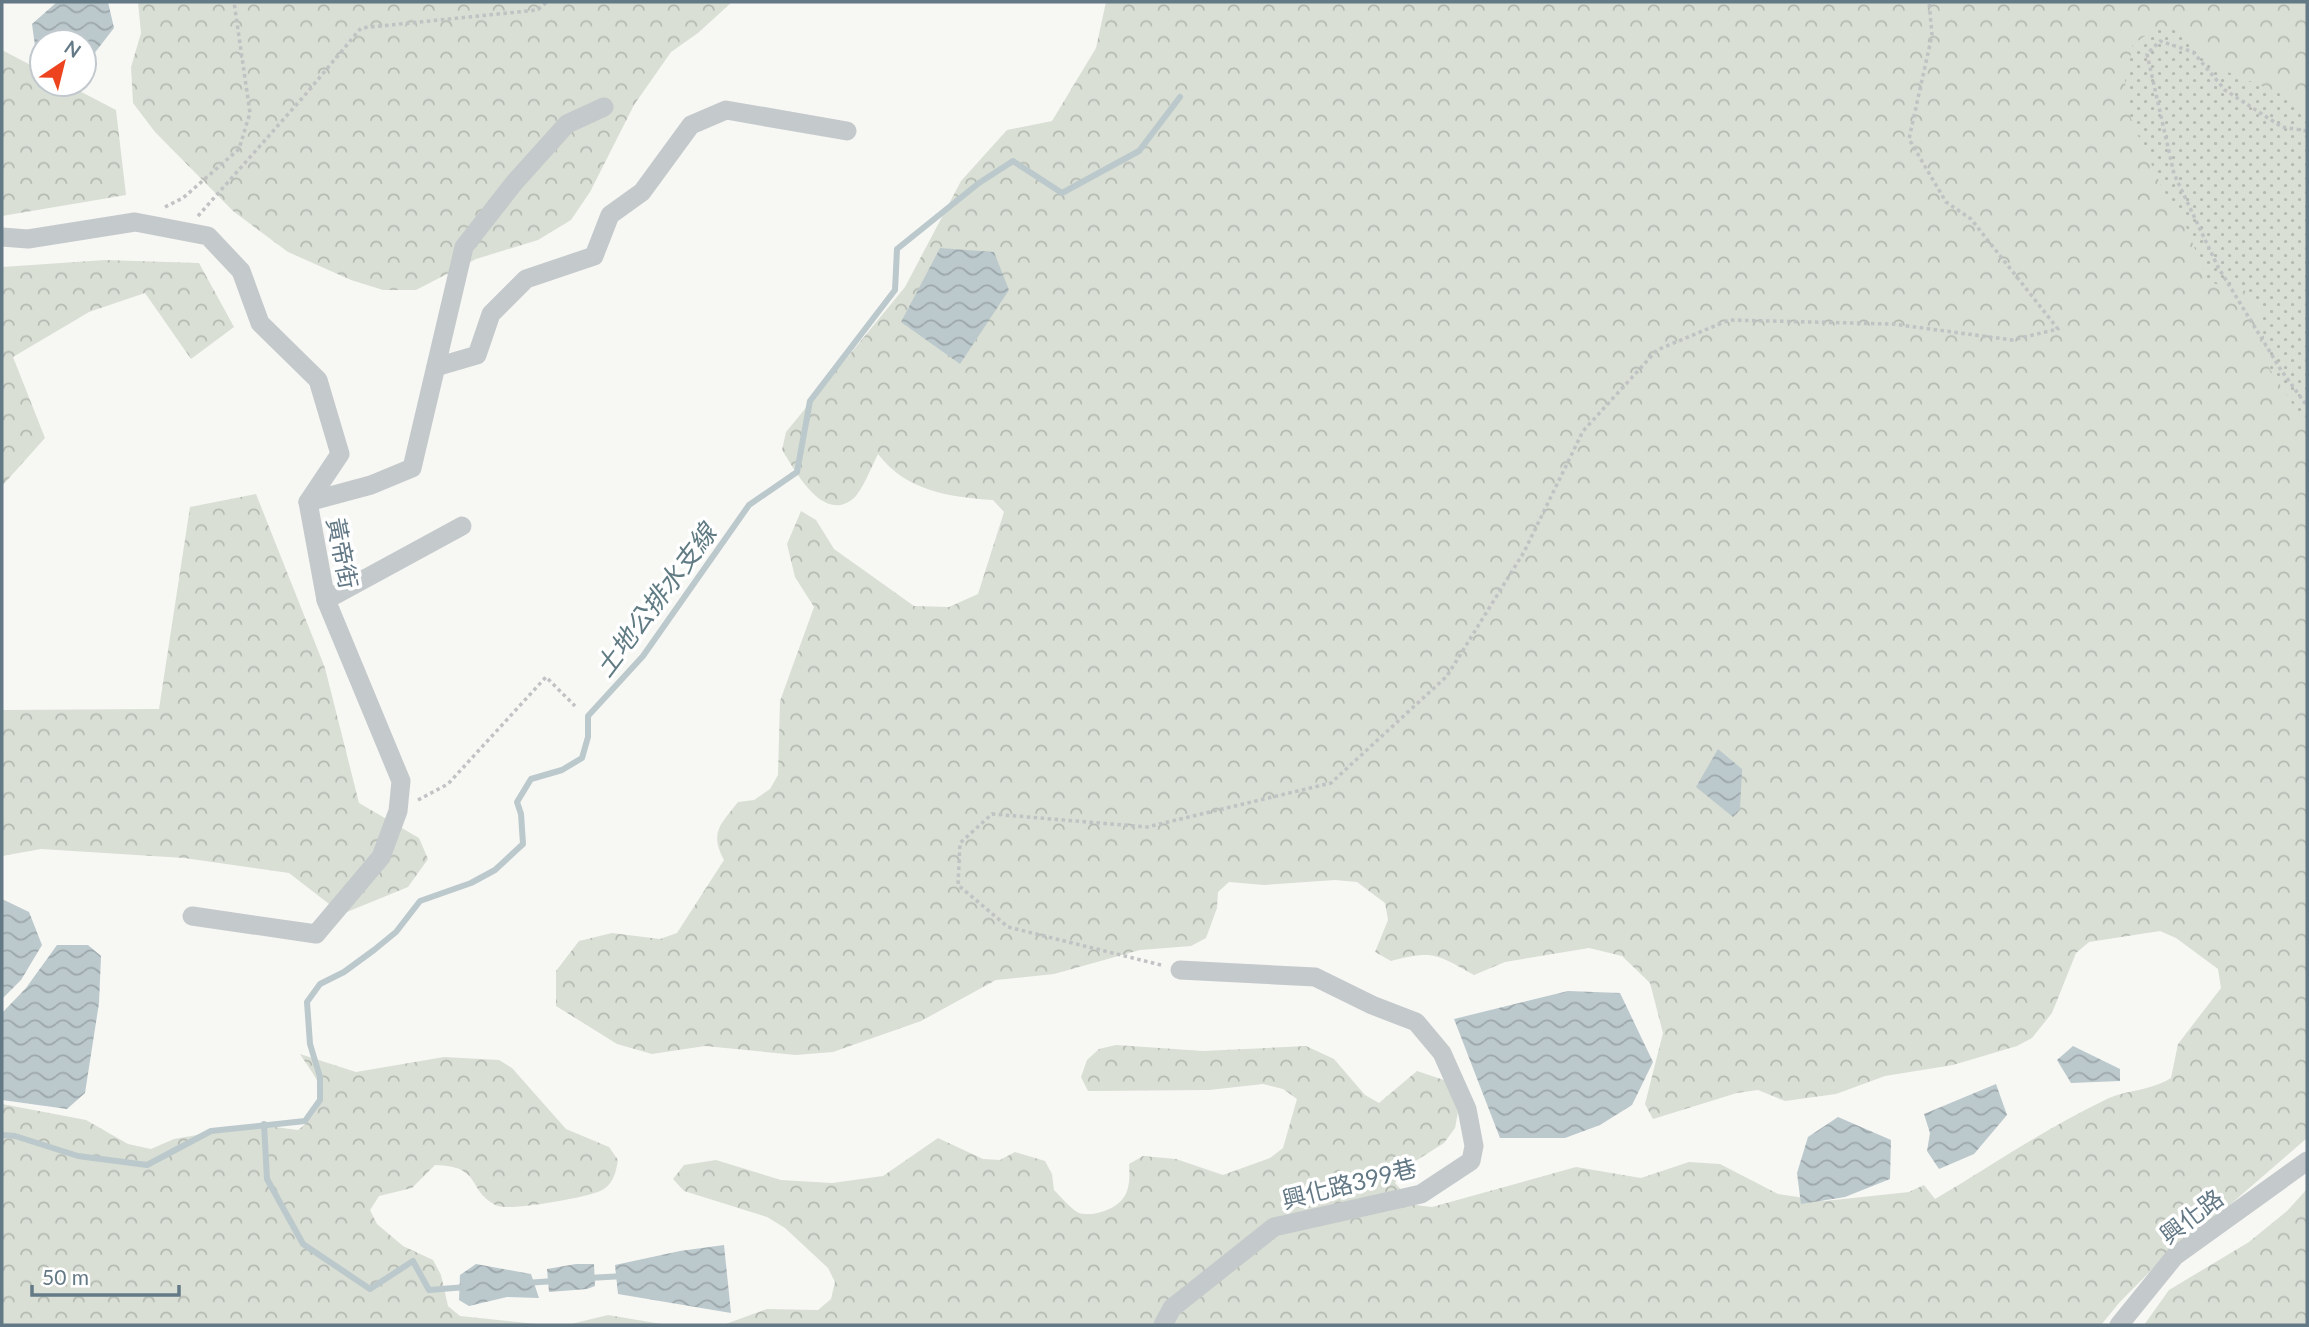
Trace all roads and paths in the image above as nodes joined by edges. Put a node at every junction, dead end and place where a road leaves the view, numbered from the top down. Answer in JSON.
{"nodes":[{"id":1,"x":234,"y":2,"type":"edge"},
{"id":2,"x":547,"y":2,"type":"edge"},
{"id":3,"x":1929,"y":2,"type":"edge"},
{"id":4,"x":604,"y":107,"type":"dead end"},
{"id":5,"x":847,"y":131,"type":"dead end"},
{"id":6,"x":2307,"y":131,"type":"edge"},
{"id":7,"x":186,"y":217,"type":"dead end"},
{"id":8,"x":135,"y":222,"type":"junction"},
{"id":9,"x":2,"y":237,"type":"edge"},
{"id":10,"x":436,"y":367,"type":"junction"},
{"id":11,"x":2307,"y":406,"type":"edge"},
{"id":12,"x":308,"y":502,"type":"junction"},
{"id":13,"x":462,"y":526,"type":"dead end"},
{"id":14,"x":326,"y":600,"type":"junction"},
{"id":15,"x":575,"y":706,"type":"dead end"},
{"id":16,"x":398,"y":811,"type":"junction"},
{"id":17,"x":192,"y":916,"type":"dead end"},
{"id":18,"x":1180,"y":970,"type":"joint"},
{"id":19,"x":2307,"y":1161,"type":"edge"},
{"id":20,"x":1163,"y":1325,"type":"edge"},
{"id":21,"x":2119,"y":1325,"type":"edge"}],
"edges":[{"from":1,"to":8,"type":"path"},
{"from":2,"to":7,"type":"path"},
{"from":3,"to":18,"type":"path"},
{"from":4,"to":10,"type":"street"},
{"from":5,"to":10,"type":"street"},
{"from":6,"to":11,"type":"path"},
{"from":8,"to":9,"type":"street","name":"黃帝街"},
{"from":8,"to":12,"type":"street","name":"黃帝街"},
{"from":10,"to":12,"type":"street"},
{"from":12,"to":14,"type":"street","name":"黃帝街"},
{"from":13,"to":14,"type":"street"},
{"from":14,"to":16,"type":"street","name":"黃帝街"},
{"from":15,"to":16,"type":"path"},
{"from":16,"to":17,"type":"street","name":"黃帝街"},
{"from":18,"to":20,"type":"street","name":"興化路399巷"},
{"from":19,"to":21,"type":"street","name":"興化路"}]}
